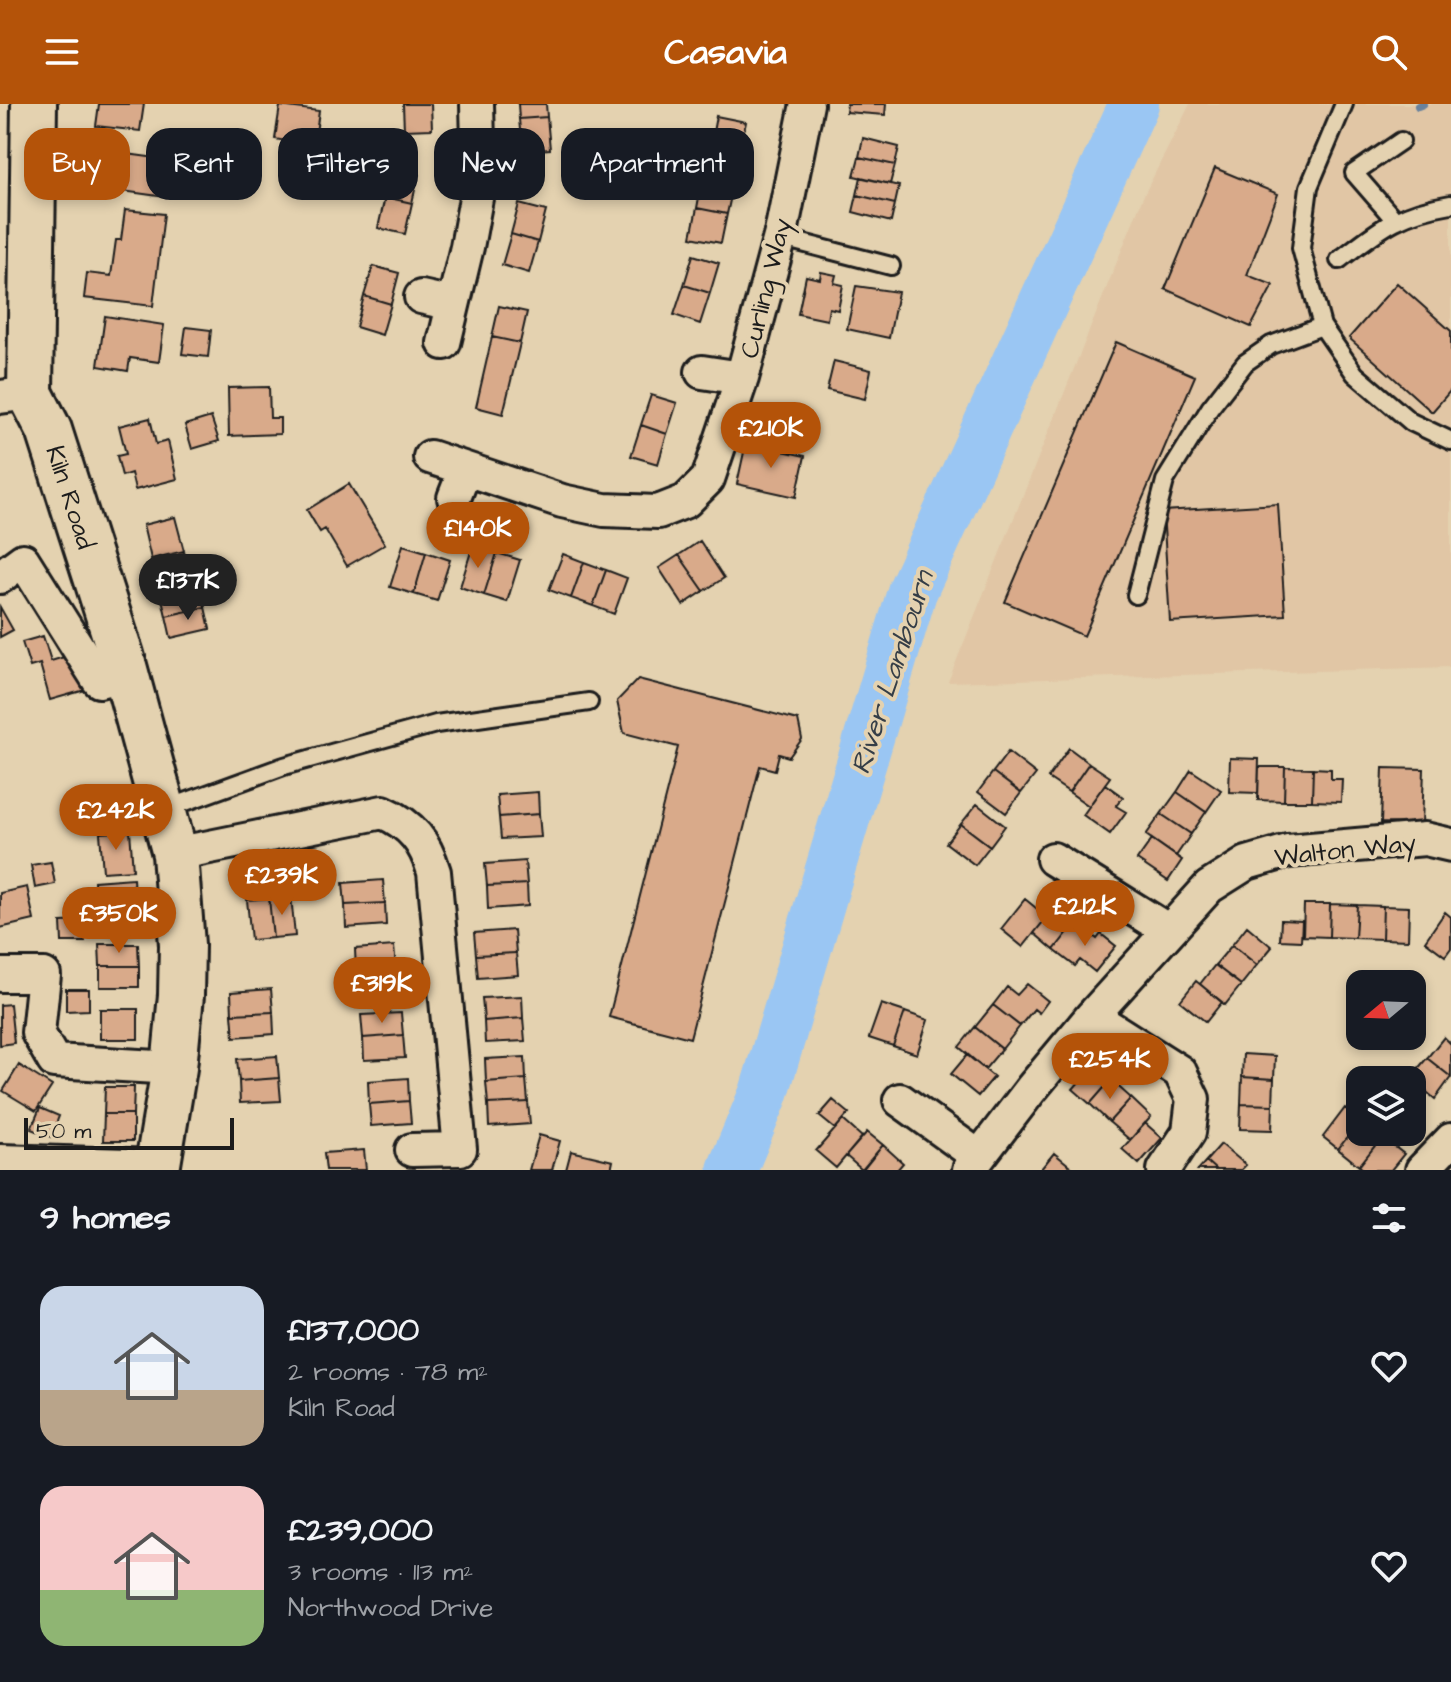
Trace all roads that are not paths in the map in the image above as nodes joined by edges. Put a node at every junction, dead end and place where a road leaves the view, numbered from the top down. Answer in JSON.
{"nodes":[{"id":1,"x":34,"y":104,"type":"edge"},
{"id":2,"x":477,"y":104,"type":"edge"},
{"id":3,"x":807,"y":104,"type":"edge"},
{"id":4,"x":1344,"y":104,"type":"edge"},
{"id":5,"x":1401,"y":141,"type":"dead end"},
{"id":6,"x":1451,"y":204,"type":"edge"},
{"id":7,"x":1394,"y":219,"type":"junction"},
{"id":8,"x":779,"y":237,"type":"junction"},
{"id":9,"x":1339,"y":260,"type":"dead end"},
{"id":10,"x":891,"y":266,"type":"dead end"},
{"id":11,"x":421,"y":297,"type":"dead end"},
{"id":12,"x":453,"y":304,"type":"junction"},
{"id":13,"x":1322,"y":326,"type":"junction"},
{"id":14,"x":444,"y":343,"type":"dead end"},
{"id":15,"x":702,"y":372,"type":"dead end"},
{"id":16,"x":742,"y":378,"type":"junction"},
{"id":17,"x":15,"y":395,"type":"edge"},
{"id":18,"x":1451,"y":441,"type":"edge"},
{"id":19,"x":430,"y":457,"type":"dead end"},
{"id":20,"x":0,"y":577,"type":"edge"},
{"id":21,"x":1136,"y":595,"type":"dead end"},
{"id":22,"x":126,"y":674,"type":"junction"},
{"id":23,"x":589,"y":702,"type":"dead end"},
{"id":24,"x":165,"y":810,"type":"junction"},
{"id":25,"x":1451,"y":845,"type":"edge"},
{"id":26,"x":175,"y":854,"type":"junction"},
{"id":27,"x":1053,"y":859,"type":"dead end"},
{"id":28,"x":1169,"y":931,"type":"junction"},
{"id":29,"x":0,"y":975,"type":"edge"},
{"id":30,"x":1092,"y":1016,"type":"junction"},
{"id":31,"x":174,"y":1068,"type":"junction"},
{"id":32,"x":900,"y":1100,"type":"dead end"},
{"id":33,"x":1451,"y":1140,"type":"edge"},
{"id":34,"x":412,"y":1150,"type":"dead end"},
{"id":35,"x":0,"y":1161,"type":"edge"},
{"id":36,"x":974,"y":1164,"type":"edge"},
{"id":37,"x":157,"y":1168,"type":"edge"},
{"id":38,"x":1164,"y":1170,"type":"edge"},
{"id":39,"x":1422,"y":1170,"type":"edge"}],
"edges":[{"from":1,"to":17,"type":"street","name":"Kiln Road"},
{"from":2,"to":12,"type":"street"},
{"from":3,"to":8,"type":"street","name":"Curling Way"},
{"from":4,"to":13,"type":"lane"},
{"from":5,"to":7,"type":"lane"},
{"from":6,"to":7,"type":"lane"},
{"from":7,"to":9,"type":"lane"},
{"from":8,"to":10,"type":"lane"},
{"from":8,"to":16,"type":"street","name":"Curling Way"},
{"from":11,"to":12,"type":"street"},
{"from":12,"to":14,"type":"street"},
{"from":13,"to":18,"type":"lane"},
{"from":13,"to":21,"type":"lane"},
{"from":15,"to":16,"type":"street","name":"Curling Way"},
{"from":16,"to":19,"type":"street","name":"Curling Way"},
{"from":17,"to":22,"type":"street","name":"Kiln Road"},
{"from":20,"to":22,"type":"street"},
{"from":22,"to":24,"type":"street","name":"Kiln Road"},
{"from":23,"to":24,"type":"lane"},
{"from":24,"to":26,"type":"street","name":"Kiln Road"},
{"from":25,"to":28,"type":"street","name":"Walton Way"},
{"from":26,"to":31,"type":"street","name":"Kiln Road"},
{"from":26,"to":34,"type":"street"},
{"from":27,"to":28,"type":"street"},
{"from":28,"to":30,"type":"street","name":"Walton Way"},
{"from":29,"to":31,"type":"street"},
{"from":30,"to":36,"type":"street","name":"Walton Way"},
{"from":30,"to":38,"type":"street"},
{"from":31,"to":37,"type":"street","name":"Kiln Road"},
{"from":32,"to":36,"type":"street","name":"Walton Way"},
{"from":33,"to":39,"type":"street"},
{"from":35,"to":37,"type":"street"}]}
